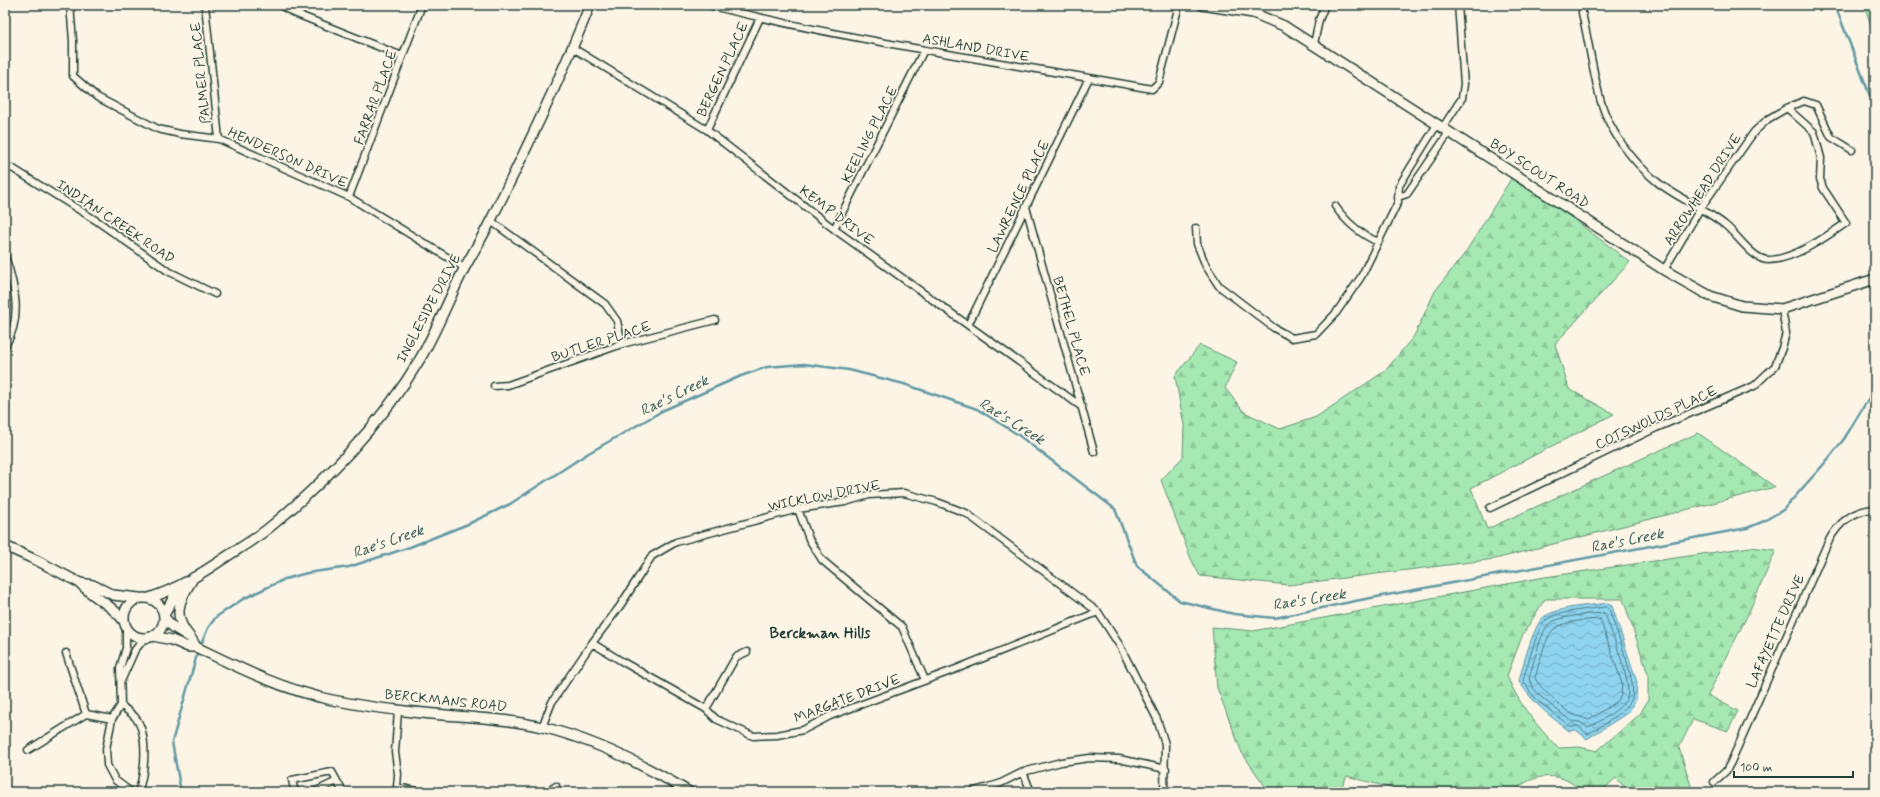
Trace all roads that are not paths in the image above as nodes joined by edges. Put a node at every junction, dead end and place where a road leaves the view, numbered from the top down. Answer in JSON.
{"nodes":[{"id":1,"x":70,"y":5,"type":"edge"},
{"id":2,"x":205,"y":5,"type":"edge"},
{"id":3,"x":280,"y":5,"type":"edge"},
{"id":4,"x":422,"y":5,"type":"edge"},
{"id":5,"x":590,"y":5,"type":"edge"},
{"id":6,"x":708,"y":5,"type":"edge"},
{"id":7,"x":1178,"y":5,"type":"edge"},
{"id":8,"x":1202,"y":5,"type":"edge"},
{"id":9,"x":1325,"y":5,"type":"edge"},
{"id":10,"x":1458,"y":5,"type":"edge"},
{"id":11,"x":1582,"y":5,"type":"edge"},
{"id":12,"x":760,"y":18,"type":"junction"},
{"id":13,"x":1314,"y":44,"type":"junction"},
{"id":14,"x":573,"y":48,"type":"junction"},
{"id":15,"x":924,"y":50,"type":"junction"},
{"id":16,"x":402,"y":56,"type":"junction"},
{"id":17,"x":1089,"y":78,"type":"junction"},
{"id":18,"x":1787,"y":108,"type":"junction"},
{"id":19,"x":1444,"y":127,"type":"junction"},
{"id":20,"x":707,"y":130,"type":"junction"},
{"id":21,"x":219,"y":139,"type":"junction"},
{"id":22,"x":1852,"y":150,"type":"dead end"},
{"id":23,"x":5,"y":170,"type":"edge"},
{"id":24,"x":349,"y":197,"type":"junction"},
{"id":25,"x":1398,"y":198,"type":"junction"},
{"id":26,"x":1335,"y":206,"type":"dead end"},
{"id":27,"x":1026,"y":207,"type":"junction"},
{"id":28,"x":1700,"y":209,"type":"junction"},
{"id":29,"x":491,"y":222,"type":"junction"},
{"id":30,"x":1196,"y":228,"type":"dead end"},
{"id":31,"x":834,"y":229,"type":"junction"},
{"id":32,"x":1378,"y":242,"type":"junction"},
{"id":33,"x":5,"y":256,"type":"edge"},
{"id":34,"x":465,"y":268,"type":"junction"},
{"id":35,"x":1664,"y":270,"type":"junction"},
{"id":36,"x":1875,"y":279,"type":"edge"},
{"id":37,"x":215,"y":294,"type":"dead end"},
{"id":38,"x":1782,"y":309,"type":"junction"},
{"id":39,"x":715,"y":320,"type":"dead end"},
{"id":40,"x":968,"y":325,"type":"junction"},
{"id":41,"x":622,"y":344,"type":"junction"},
{"id":42,"x":5,"y":346,"type":"edge"},
{"id":43,"x":494,"y":386,"type":"dead end"},
{"id":44,"x":1082,"y":407,"type":"junction"},
{"id":45,"x":1094,"y":452,"type":"dead end"},
{"id":46,"x":1490,"y":508,"type":"dead end"},
{"id":47,"x":798,"y":509,"type":"junction"},
{"id":48,"x":1875,"y":509,"type":"edge"},
{"id":49,"x":5,"y":546,"type":"edge"},
{"id":50,"x":193,"y":579,"type":"junction"},
{"id":51,"x":80,"y":583,"type":"junction"},
{"id":52,"x":144,"y":598,"type":"junction"},
{"id":53,"x":1098,"y":612,"type":"junction"},
{"id":54,"x":164,"y":616,"type":"junction"},
{"id":55,"x":125,"y":625,"type":"junction"},
{"id":56,"x":149,"y":637,"type":"junction"},
{"id":57,"x":194,"y":643,"type":"junction"},
{"id":58,"x":592,"y":643,"type":"junction"},
{"id":59,"x":747,"y":652,"type":"dead end"},
{"id":60,"x":66,"y":653,"type":"dead end"},
{"id":61,"x":925,"y":680,"type":"junction"},
{"id":62,"x":121,"y":681,"type":"junction"},
{"id":63,"x":121,"y":705,"type":"junction"},
{"id":64,"x":706,"y":709,"type":"junction"},
{"id":65,"x":398,"y":711,"type":"junction"},
{"id":66,"x":86,"y":714,"type":"junction"},
{"id":67,"x":112,"y":719,"type":"junction"},
{"id":68,"x":542,"y":727,"type":"junction"},
{"id":69,"x":28,"y":750,"type":"dead end"},
{"id":70,"x":1166,"y":769,"type":"junction"},
{"id":71,"x":1023,"y":772,"type":"junction"},
{"id":72,"x":337,"y":781,"type":"junction"},
{"id":73,"x":1714,"y":782,"type":"dead end"},
{"id":74,"x":556,"y":786,"type":"dead end"},
{"id":75,"x":396,"y":790,"type":"edge"},
{"id":76,"x":131,"y":792,"type":"edge"},
{"id":77,"x":138,"y":792,"type":"edge"},
{"id":78,"x":297,"y":792,"type":"edge"},
{"id":79,"x":314,"y":792,"type":"edge"},
{"id":80,"x":343,"y":792,"type":"edge"},
{"id":81,"x":421,"y":792,"type":"edge"},
{"id":82,"x":546,"y":792,"type":"edge"},
{"id":83,"x":688,"y":792,"type":"edge"},
{"id":84,"x":971,"y":792,"type":"edge"},
{"id":85,"x":1030,"y":792,"type":"edge"},
{"id":86,"x":1164,"y":792,"type":"edge"}],
"edges":[{"from":1,"to":21,"type":"street","name":"HENDERSON DRIVE"},
{"from":2,"to":21,"type":"street","name":"PALMER PLACE"},
{"from":3,"to":16,"type":"street"},
{"from":4,"to":16,"type":"street","name":"FARRAR PLACE"},
{"from":5,"to":14,"type":"street","name":"INGLESIDE DRIVE"},
{"from":6,"to":12,"type":"street","name":"ASHLAND DRIVE"},
{"from":7,"to":17,"type":"street","name":"ASHLAND DRIVE"},
{"from":8,"to":13,"type":"street","name":"BOY SCOUT ROAD"},
{"from":9,"to":13,"type":"street"},
{"from":10,"to":19,"type":"street"},
{"from":11,"to":28,"type":"street"},
{"from":12,"to":15,"type":"street","name":"ASHLAND DRIVE"},
{"from":12,"to":20,"type":"street","name":"BERGEN PLACE"},
{"from":13,"to":19,"type":"street","name":"BOY SCOUT ROAD"},
{"from":14,"to":20,"type":"street","name":"KEMP DRIVE"},
{"from":14,"to":29,"type":"street","name":"INGLESIDE DRIVE"},
{"from":15,"to":17,"type":"street","name":"ASHLAND DRIVE"},
{"from":15,"to":31,"type":"street","name":"KEELING PLACE"},
{"from":16,"to":24,"type":"street","name":"FARRAR PLACE"},
{"from":17,"to":27,"type":"street","name":"LAWRENCE PLACE"},
{"from":18,"to":22,"type":"street","name":"ARROWHEAD DRIVE"},
{"from":18,"to":28,"type":"street","name":"ARROWHEAD DRIVE"},
{"from":18,"to":28,"type":"street"},
{"from":19,"to":25,"type":"street"},
{"from":19,"to":25,"type":"street"},
{"from":19,"to":35,"type":"street","name":"BOY SCOUT ROAD"},
{"from":20,"to":31,"type":"street","name":"KEMP DRIVE"},
{"from":21,"to":24,"type":"street","name":"HENDERSON DRIVE"},
{"from":23,"to":37,"type":"street","name":"INDIAN CREEK ROAD"},
{"from":24,"to":34,"type":"street","name":"HENDERSON DRIVE"},
{"from":25,"to":32,"type":"street"},
{"from":26,"to":32,"type":"street"},
{"from":27,"to":40,"type":"street","name":"LAWRENCE PLACE"},
{"from":27,"to":44,"type":"street","name":"BETHEL PLACE"},
{"from":28,"to":35,"type":"street","name":"ARROWHEAD DRIVE"},
{"from":29,"to":34,"type":"street","name":"INGLESIDE DRIVE"},
{"from":29,"to":41,"type":"street"},
{"from":30,"to":32,"type":"street"},
{"from":31,"to":40,"type":"street","name":"KEMP DRIVE"},
{"from":33,"to":42,"type":"street"},
{"from":34,"to":50,"type":"street","name":"INGLESIDE DRIVE"},
{"from":35,"to":38,"type":"street","name":"BOY SCOUT ROAD"},
{"from":36,"to":38,"type":"street","name":"BOY SCOUT ROAD"},
{"from":38,"to":46,"type":"street","name":"COTSWOLDS PLACE"},
{"from":39,"to":41,"type":"street","name":"BUTLER PLACE"},
{"from":40,"to":44,"type":"street","name":"KEMP DRIVE"},
{"from":41,"to":43,"type":"street","name":"BUTLER PLACE"},
{"from":44,"to":45,"type":"street","name":"BETHEL PLACE"},
{"from":47,"to":53,"type":"street","name":"WICKLOW DRIVE"},
{"from":47,"to":58,"type":"street","name":"WICKLOW DRIVE"},
{"from":47,"to":61,"type":"street"},
{"from":48,"to":73,"type":"street","name":"LAFAYETTE DRIVE"},
{"from":49,"to":51,"type":"street"},
{"from":50,"to":52,"type":"street","name":"INGLESIDE DRIVE"},
{"from":50,"to":54,"type":"street","name":"INGLESIDE DRIVE"},
{"from":50,"to":57,"type":"street"},
{"from":51,"to":52,"type":"street"},
{"from":51,"to":55,"type":"street"},
{"from":52,"to":54,"type":"street"},
{"from":52,"to":55,"type":"street"},
{"from":53,"to":61,"type":"street","name":"MARGATE DRIVE"},
{"from":53,"to":70,"type":"street","name":"WICKLOW DRIVE"},
{"from":54,"to":56,"type":"street"},
{"from":54,"to":57,"type":"street","name":"BERCKMANS ROAD"},
{"from":55,"to":56,"type":"street"},
{"from":55,"to":62,"type":"street"},
{"from":56,"to":57,"type":"street","name":"BERCKMANS ROAD"},
{"from":56,"to":62,"type":"street"},
{"from":57,"to":65,"type":"street","name":"BERCKMANS ROAD"},
{"from":58,"to":64,"type":"street","name":"MARGATE DRIVE"},
{"from":58,"to":68,"type":"street","name":"WICKLOW DRIVE"},
{"from":59,"to":64,"type":"street"},
{"from":60,"to":66,"type":"street"},
{"from":61,"to":64,"type":"street","name":"MARGATE DRIVE"},
{"from":62,"to":63,"type":"street"},
{"from":63,"to":67,"type":"street"},
{"from":63,"to":77,"type":"street"},
{"from":65,"to":68,"type":"street","name":"BERCKMANS ROAD"},
{"from":65,"to":75,"type":"street"},
{"from":66,"to":67,"type":"street"},
{"from":66,"to":69,"type":"street"},
{"from":67,"to":76,"type":"street"},
{"from":68,"to":83,"type":"street","name":"BERCKMANS ROAD"},
{"from":70,"to":71,"type":"street"},
{"from":70,"to":86,"type":"street","name":"WICKLOW DRIVE"},
{"from":71,"to":84,"type":"street"},
{"from":71,"to":85,"type":"street"},
{"from":72,"to":78,"type":"street"},
{"from":72,"to":79,"type":"street"},
{"from":72,"to":80,"type":"street"},
{"from":74,"to":82,"type":"street"},
{"from":75,"to":81,"type":"street"}]}
